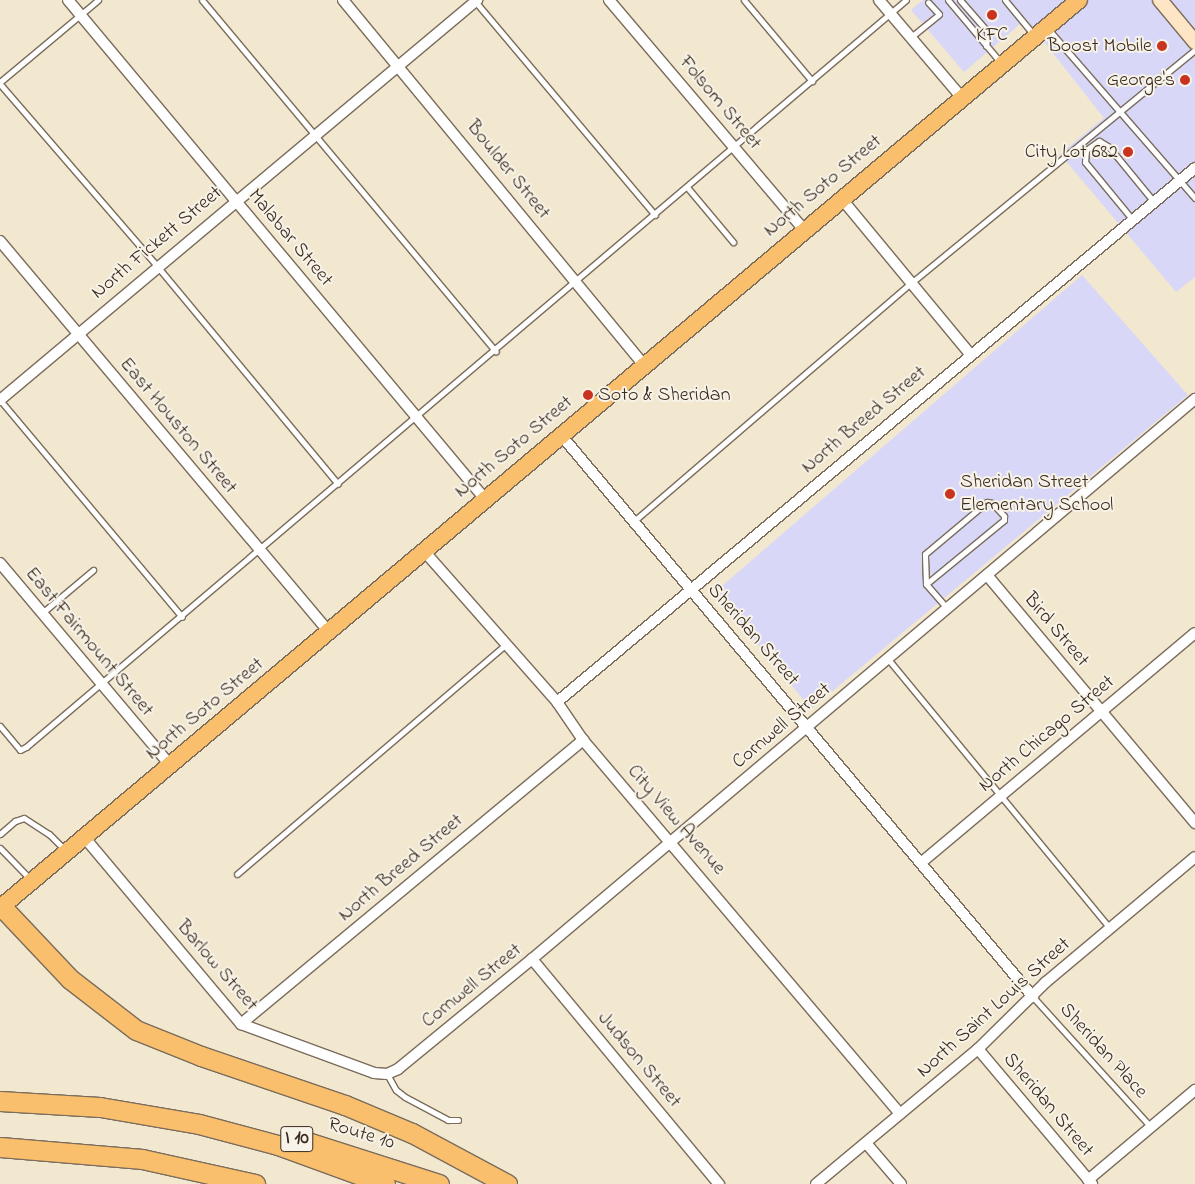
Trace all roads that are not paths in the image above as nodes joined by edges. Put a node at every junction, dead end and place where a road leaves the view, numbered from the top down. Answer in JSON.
{"nodes":[{"id":1,"x":68,"y":0,"type":"edge"},
{"id":2,"x":98,"y":0,"type":"edge"},
{"id":3,"x":202,"y":0,"type":"edge"},
{"id":4,"x":343,"y":0,"type":"edge"},
{"id":5,"x":475,"y":0,"type":"edge"},
{"id":6,"x":609,"y":0,"type":"edge"},
{"id":7,"x":744,"y":0,"type":"edge"},
{"id":8,"x":879,"y":0,"type":"edge"},
{"id":9,"x":906,"y":0,"type":"edge"},
{"id":10,"x":948,"y":0,"type":"edge"},
{"id":11,"x":960,"y":0,"type":"edge"},
{"id":12,"x":1005,"y":0,"type":"edge"},
{"id":13,"x":1079,"y":0,"type":"edge"},
{"id":14,"x":1160,"y":0,"type":"edge"},
{"id":15,"x":928,"y":2,"type":"dead end"},
{"id":16,"x":890,"y":13,"type":"junction"},
{"id":17,"x":80,"y":15,"type":"junction"},
{"id":18,"x":1041,"y":31,"type":"junction"},
{"id":19,"x":910,"y":38,"type":"junction"},
{"id":20,"x":1195,"y":42,"type":"edge"},
{"id":21,"x":986,"y":46,"type":"junction"},
{"id":22,"x":1195,"y":50,"type":"edge"},
{"id":23,"x":1002,"y":64,"type":"junction"},
{"id":24,"x":399,"y":65,"type":"junction"},
{"id":25,"x":812,"y":80,"type":"junction"},
{"id":26,"x":0,"y":83,"type":"edge"},
{"id":27,"x":962,"y":98,"type":"junction"},
{"id":28,"x":1119,"y":113,"type":"junction"},
{"id":29,"x":315,"y":135,"type":"junction"},
{"id":30,"x":734,"y":148,"type":"junction"},
{"id":31,"x":1195,"y":168,"type":"edge"},
{"id":32,"x":1179,"y":181,"type":"junction"},
{"id":33,"x":687,"y":188,"type":"junction"},
{"id":34,"x":841,"y":198,"type":"junction"},
{"id":35,"x":1195,"y":198,"type":"edge"},
{"id":36,"x":235,"y":201,"type":"junction"},
{"id":37,"x":1154,"y":202,"type":"junction"},
{"id":38,"x":655,"y":215,"type":"junction"},
{"id":39,"x":1132,"y":219,"type":"junction"},
{"id":40,"x":804,"y":230,"type":"junction"},
{"id":41,"x":0,"y":241,"type":"edge"},
{"id":42,"x":733,"y":242,"type":"dead end"},
{"id":43,"x":157,"y":266,"type":"junction"},
{"id":44,"x":576,"y":282,"type":"junction"},
{"id":45,"x":911,"y":283,"type":"junction"},
{"id":46,"x":77,"y":334,"type":"junction"},
{"id":47,"x":496,"y":351,"type":"junction"},
{"id":48,"x":970,"y":354,"type":"junction"},
{"id":49,"x":643,"y":364,"type":"junction"},
{"id":50,"x":1195,"y":399,"type":"edge"},
{"id":51,"x":0,"y":400,"type":"edge"},
{"id":52,"x":418,"y":417,"type":"junction"},
{"id":53,"x":561,"y":435,"type":"junction"},
{"id":54,"x":338,"y":484,"type":"junction"},
{"id":55,"x":485,"y":499,"type":"junction"},
{"id":56,"x":634,"y":521,"type":"junction"},
{"id":57,"x":260,"y":550,"type":"junction"},
{"id":58,"x":424,"y":551,"type":"junction"},
{"id":59,"x":0,"y":563,"type":"edge"},
{"id":60,"x":92,"y":570,"type":"dead end"},
{"id":61,"x":987,"y":575,"type":"junction"},
{"id":62,"x":926,"y":584,"type":"junction"},
{"id":63,"x":690,"y":588,"type":"junction"},
{"id":64,"x":948,"y":609,"type":"junction"},
{"id":65,"x":42,"y":613,"type":"junction"},
{"id":66,"x":182,"y":617,"type":"junction"},
{"id":67,"x":329,"y":632,"type":"junction"},
{"id":68,"x":1195,"y":633,"type":"edge"},
{"id":69,"x":506,"y":644,"type":"junction"},
{"id":70,"x":888,"y":659,"type":"junction"},
{"id":71,"x":102,"y":684,"type":"junction"},
{"id":72,"x":557,"y":702,"type":"junction"},
{"id":73,"x":1102,"y":712,"type":"junction"},
{"id":74,"x":0,"y":726,"type":"edge"},
{"id":75,"x":809,"y":727,"type":"junction"},
{"id":76,"x":583,"y":740,"type":"junction"},
{"id":77,"x":171,"y":766,"type":"junction"},
{"id":78,"x":1002,"y":795,"type":"junction"},
{"id":79,"x":1195,"y":823,"type":"edge"},
{"id":80,"x":0,"y":834,"type":"edge"},
{"id":81,"x":84,"y":838,"type":"junction"},
{"id":82,"x":672,"y":841,"type":"junction"},
{"id":83,"x":0,"y":848,"type":"edge"},
{"id":84,"x":67,"y":852,"type":"junction"},
{"id":85,"x":1195,"y":857,"type":"edge"},
{"id":86,"x":922,"y":862,"type":"junction"},
{"id":87,"x":237,"y":874,"type":"dead end"},
{"id":88,"x":32,"y":881,"type":"junction"},
{"id":89,"x":1,"y":906,"type":"edge"},
{"id":90,"x":1110,"y":928,"type":"junction"},
{"id":91,"x":532,"y":959,"type":"junction"},
{"id":92,"x":1033,"y":996,"type":"junction"},
{"id":93,"x":242,"y":1024,"type":"junction"},
{"id":94,"x":978,"y":1049,"type":"junction"},
{"id":95,"x":387,"y":1074,"type":"junction"},
{"id":96,"x":1195,"y":1090,"type":"edge"},
{"id":97,"x":0,"y":1101,"type":"edge"},
{"id":98,"x":151,"y":1114,"type":"junction"},
{"id":99,"x":900,"y":1114,"type":"junction"},
{"id":100,"x":458,"y":1120,"type":"dead end"},
{"id":101,"x":1150,"y":1126,"type":"junction"},
{"id":102,"x":866,"y":1142,"type":"junction"},
{"id":103,"x":0,"y":1147,"type":"edge"},
{"id":104,"x":1090,"y":1182,"type":"edge"},
{"id":105,"x":254,"y":1184,"type":"edge"},
{"id":106,"x":385,"y":1184,"type":"edge"},
{"id":107,"x":439,"y":1184,"type":"edge"},
{"id":108,"x":507,"y":1184,"type":"edge"},
{"id":109,"x":719,"y":1184,"type":"edge"},
{"id":110,"x":816,"y":1184,"type":"edge"},
{"id":111,"x":901,"y":1184,"type":"edge"}],
"edges":[{"from":1,"to":17,"type":"street","name":"Malabar Street"},
{"from":2,"to":17,"type":"lane"},
{"from":3,"to":29,"type":"lane"},
{"from":4,"to":24,"type":"street","name":"Boulder Street"},
{"from":5,"to":24,"type":"street","name":"North Fickett Street"},
{"from":5,"to":38,"type":"lane"},
{"from":6,"to":30,"type":"street","name":"Folsom Street"},
{"from":7,"to":25,"type":"lane"},
{"from":8,"to":16,"type":"street"},
{"from":9,"to":16,"type":"lane"},
{"from":10,"to":21,"type":"lane"},
{"from":11,"to":21,"type":"lane"},
{"from":12,"to":18,"type":"lane"},
{"from":13,"to":18,"type":"main road","name":"North Soto Street"},
{"from":14,"to":20,"type":"main road"},
{"from":15,"to":19,"type":"lane"},
{"from":16,"to":19,"type":"street"},
{"from":16,"to":25,"type":"lane"},
{"from":17,"to":26,"type":"lane"},
{"from":17,"to":36,"type":"street","name":"Malabar Street"},
{"from":18,"to":23,"type":"main road","name":"North Soto Street"},
{"from":18,"to":28,"type":"lane"},
{"from":19,"to":27,"type":"street"},
{"from":21,"to":23,"type":"lane"},
{"from":22,"to":28,"type":"lane"},
{"from":23,"to":27,"type":"main road","name":"North Soto Street"},
{"from":24,"to":29,"type":"street","name":"North Fickett Street"},
{"from":24,"to":44,"type":"street","name":"Boulder Street"},
{"from":25,"to":30,"type":"lane"},
{"from":26,"to":43,"type":"lane"},
{"from":27,"to":34,"type":"main road","name":"North Soto Street"},
{"from":28,"to":32,"type":"lane"},
{"from":28,"to":45,"type":"lane"},
{"from":29,"to":36,"type":"street","name":"North Fickett Street"},
{"from":29,"to":47,"type":"lane"},
{"from":30,"to":33,"type":"lane"},
{"from":30,"to":40,"type":"street","name":"Folsom Street"},
{"from":31,"to":32,"type":"street","name":"North Breed Street"},
{"from":32,"to":35,"type":"lane"},
{"from":32,"to":37,"type":"street","name":"North Breed Street"},
{"from":33,"to":38,"type":"lane"},
{"from":33,"to":42,"type":"lane"},
{"from":34,"to":40,"type":"main road","name":"North Soto Street"},
{"from":34,"to":45,"type":"street"},
{"from":36,"to":43,"type":"street","name":"North Fickett Street"},
{"from":36,"to":52,"type":"street","name":"Malabar Street"},
{"from":37,"to":39,"type":"street","name":"North Breed Street"},
{"from":37,"to":39,"type":"lane"},
{"from":38,"to":44,"type":"lane"},
{"from":39,"to":48,"type":"street","name":"North Breed Street"},
{"from":40,"to":49,"type":"main road","name":"North Soto Street"},
{"from":41,"to":46,"type":"street","name":"East Houston Street"},
{"from":43,"to":46,"type":"street","name":"North Fickett Street"},
{"from":43,"to":54,"type":"lane"},
{"from":44,"to":47,"type":"lane"},
{"from":44,"to":49,"type":"street","name":"Boulder Street"},
{"from":45,"to":48,"type":"street"},
{"from":45,"to":56,"type":"lane"},
{"from":46,"to":51,"type":"street","name":"North Fickett Street"},
{"from":46,"to":57,"type":"street","name":"East Houston Street"},
{"from":47,"to":52,"type":"lane"},
{"from":48,"to":63,"type":"street","name":"North Breed Street"},
{"from":49,"to":53,"type":"main road","name":"North Soto Street"},
{"from":50,"to":61,"type":"street","name":"Cornwell Street"},
{"from":51,"to":66,"type":"lane"},
{"from":52,"to":54,"type":"lane"},
{"from":52,"to":55,"type":"street","name":"Malabar Street"},
{"from":53,"to":55,"type":"main road","name":"North Soto Street"},
{"from":53,"to":56,"type":"street","name":"Sheridan Street"},
{"from":54,"to":57,"type":"lane"},
{"from":55,"to":58,"type":"main road","name":"North Soto Street"},
{"from":56,"to":63,"type":"street","name":"Sheridan Street"},
{"from":57,"to":66,"type":"lane"},
{"from":57,"to":67,"type":"street","name":"East Houston Street"},
{"from":58,"to":67,"type":"main road","name":"North Soto Street"},
{"from":58,"to":69,"type":"street","name":"City View Avenue"},
{"from":59,"to":65,"type":"street","name":"East Fairmount Street"},
{"from":60,"to":65,"type":"lane"},
{"from":61,"to":64,"type":"street","name":"Cornwell Street"},
{"from":61,"to":73,"type":"street","name":"Bird Street"},
{"from":62,"to":62,"type":"lane"},
{"from":62,"to":64,"type":"lane"},
{"from":63,"to":72,"type":"street","name":"North Breed Street"},
{"from":63,"to":75,"type":"street","name":"Sheridan Street"},
{"from":64,"to":70,"type":"street","name":"Cornwell Street"},
{"from":65,"to":71,"type":"street","name":"East Fairmount Street"},
{"from":66,"to":71,"type":"lane"},
{"from":67,"to":77,"type":"main road","name":"North Soto Street"},
{"from":68,"to":73,"type":"street","name":"North Chicago Street"},
{"from":69,"to":72,"type":"street","name":"City View Avenue"},
{"from":69,"to":87,"type":"lane"},
{"from":70,"to":75,"type":"street","name":"Cornwell Street"},
{"from":70,"to":78,"type":"lane"},
{"from":71,"to":74,"type":"lane"},
{"from":71,"to":77,"type":"street","name":"East Fairmount Street"},
{"from":72,"to":76,"type":"street","name":"City View Avenue"},
{"from":73,"to":78,"type":"street","name":"North Chicago Street"},
{"from":73,"to":79,"type":"street","name":"Bird Street"},
{"from":75,"to":82,"type":"street","name":"Cornwell Street"},
{"from":75,"to":86,"type":"street","name":"Sheridan Street"},
{"from":76,"to":82,"type":"street","name":"City View Avenue"},
{"from":76,"to":93,"type":"street","name":"North Breed Street"},
{"from":77,"to":81,"type":"main road","name":"North Soto Street"},
{"from":78,"to":86,"type":"street","name":"North Chicago Street"},
{"from":78,"to":90,"type":"lane"},
{"from":80,"to":84,"type":"lane"},
{"from":81,"to":84,"type":"main road","name":"North Soto Street"},
{"from":81,"to":93,"type":"street","name":"Barlow Street"},
{"from":82,"to":91,"type":"street","name":"Cornwell Street"},
{"from":82,"to":99,"type":"street","name":"City View Avenue"},
{"from":83,"to":88,"type":"lane"},
{"from":84,"to":88,"type":"main road","name":"North Soto Street"},
{"from":85,"to":90,"type":"street","name":"North Saint Louis Street"},
{"from":86,"to":92,"type":"street","name":"Sheridan Street"},
{"from":88,"to":89,"type":"main road","name":"North Soto Street"},
{"from":89,"to":108,"type":"highway"},
{"from":90,"to":92,"type":"street","name":"North Saint Louis Street"},
{"from":91,"to":95,"type":"street","name":"Cornwell Street"},
{"from":91,"to":109,"type":"street","name":"Judson Street"},
{"from":92,"to":94,"type":"street","name":"North Saint Louis Street"},
{"from":92,"to":101,"type":"lane","name":"Sheridan Place"},
{"from":93,"to":95,"type":"street","name":"Barlow Street"},
{"from":94,"to":99,"type":"street","name":"North Saint Louis Street"},
{"from":94,"to":104,"type":"street","name":"Sheridan Street"},
{"from":95,"to":100,"type":"lane"},
{"from":96,"to":101,"type":"street"},
{"from":97,"to":98,"type":"highway","number":"I 10"},
{"from":98,"to":106,"type":"highway"},
{"from":98,"to":107,"type":"highway","name":"Route 10","number":"I 10"},
{"from":99,"to":102,"type":"street","name":"North Saint Louis Street"},
{"from":101,"to":104,"type":"street"},
{"from":102,"to":110,"type":"street","name":"North Saint Louis Street"},
{"from":102,"to":111,"type":"street"},
{"from":103,"to":105,"type":"highway"}]}
